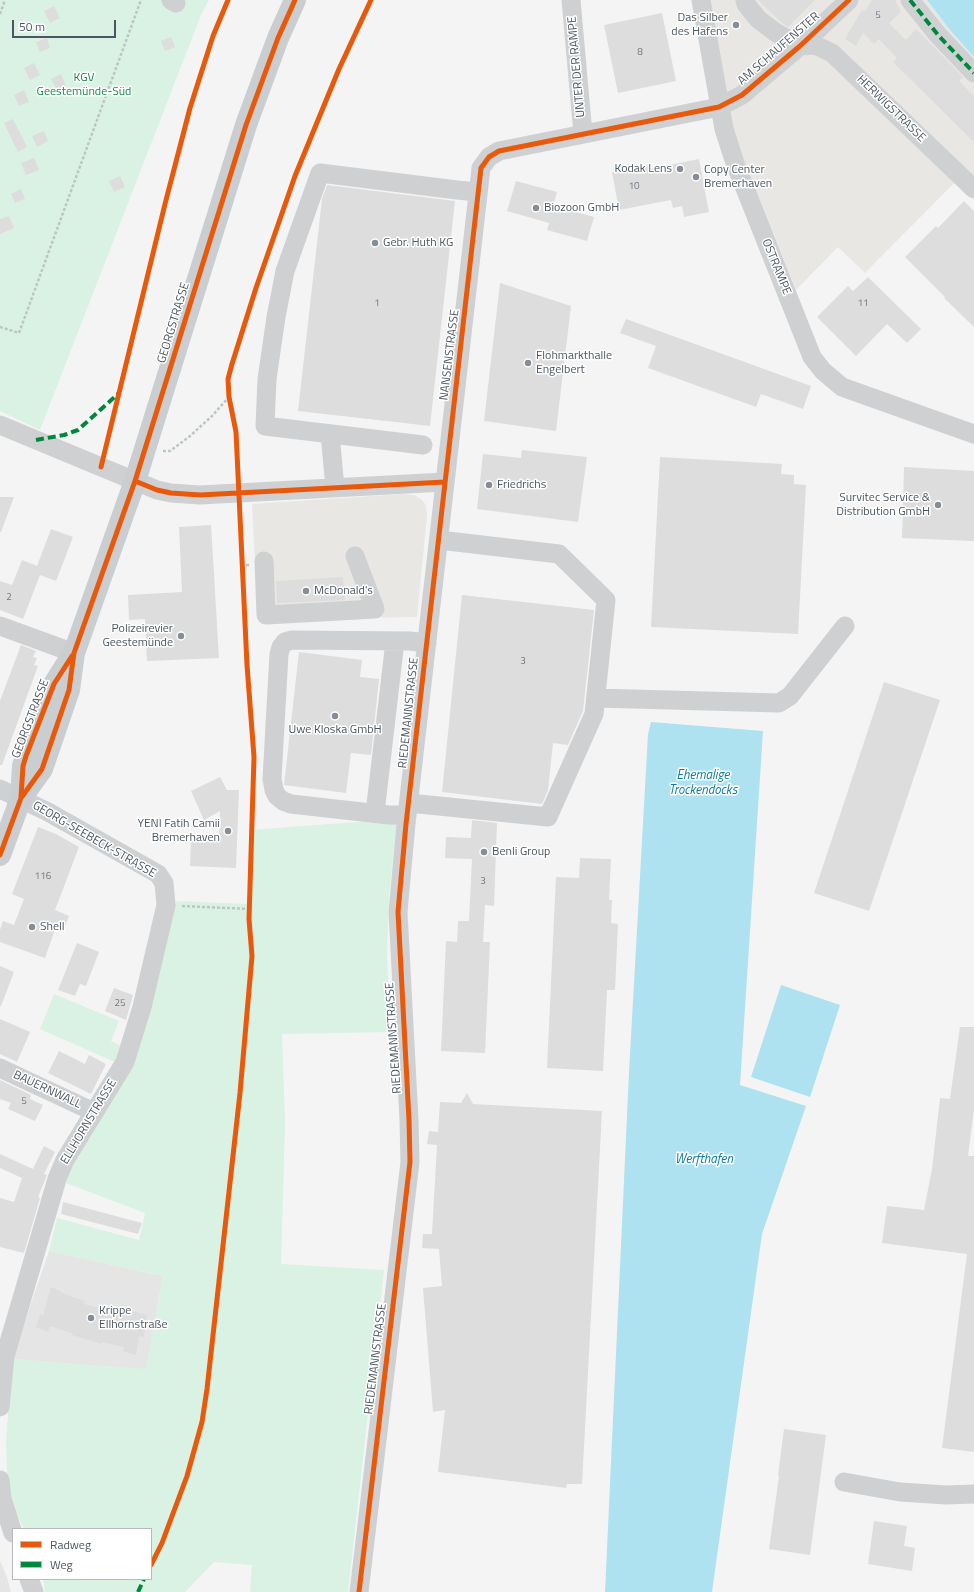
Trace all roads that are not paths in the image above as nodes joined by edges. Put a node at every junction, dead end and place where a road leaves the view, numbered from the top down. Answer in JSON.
{"nodes":[{"id":1,"x":295,"y":0,"type":"edge"},
{"id":2,"x":571,"y":0,"type":"edge"},
{"id":3,"x":701,"y":0,"type":"edge"},
{"id":4,"x":745,"y":0,"type":"edge"},
{"id":5,"x":849,"y":0,"type":"edge"},
{"id":6,"x":910,"y":0,"type":"edge"},
{"id":7,"x":800,"y":46,"type":"junction"},
{"id":8,"x":974,"y":73,"type":"edge"},
{"id":9,"x":719,"y":107,"type":"junction"},
{"id":10,"x":583,"y":134,"type":"junction"},
{"id":11,"x":974,"y":189,"type":"edge"},
{"id":12,"x":478,"y":192,"type":"junction"},
{"id":13,"x":0,"y":424,"type":"edge"},
{"id":14,"x":330,"y":434,"type":"junction"},
{"id":15,"x":974,"y":434,"type":"edge"},
{"id":16,"x":423,"y":445,"type":"dead end"},
{"id":17,"x":135,"y":481,"type":"junction"},
{"id":18,"x":445,"y":482,"type":"junction"},
{"id":19,"x":335,"y":488,"type":"junction"},
{"id":20,"x":438,"y":540,"type":"junction"},
{"id":21,"x":355,"y":556,"type":"dead end"},
{"id":22,"x":264,"y":561,"type":"dead end"},
{"id":23,"x":0,"y":626,"type":"edge"},
{"id":24,"x":845,"y":626,"type":"dead end"},
{"id":25,"x":395,"y":641,"type":"junction"},
{"id":26,"x":427,"y":643,"type":"junction"},
{"id":27,"x":74,"y":653,"type":"junction"},
{"id":28,"x":596,"y":698,"type":"junction"},
{"id":29,"x":0,"y":789,"type":"edge"},
{"id":30,"x":21,"y":798,"type":"junction"},
{"id":31,"x":408,"y":809,"type":"junction"},
{"id":32,"x":375,"y":813,"type":"junction"},
{"id":33,"x":0,"y":855,"type":"edge"},
{"id":34,"x":164,"y":883,"type":"joint"},
{"id":35,"x":0,"y":1068,"type":"edge"},
{"id":36,"x":94,"y":1112,"type":"junction"},
{"id":37,"x":2,"y":1356,"type":"edge"},
{"id":38,"x":0,"y":1407,"type":"edge"},
{"id":39,"x":0,"y":1480,"type":"edge"},
{"id":40,"x":844,"y":1482,"type":"dead end"},
{"id":41,"x":974,"y":1494,"type":"edge"},
{"id":42,"x":12,"y":1530,"type":"edge"},
{"id":43,"x":30,"y":1580,"type":"edge"},
{"id":44,"x":34,"y":1592,"type":"edge"},
{"id":45,"x":359,"y":1592,"type":"edge"}],
"edges":[{"from":1,"to":17,"type":"main road","name":"GEORGSTRASSE"},
{"from":2,"to":10,"type":"street","name":"UNTER DER RAMPE"},
{"from":3,"to":9,"type":"street","name":"OSTRAMPE"},
{"from":4,"to":7,"type":"street"},
{"from":5,"to":7,"type":"street","name":"AM SCHAUFENSTER"},
{"from":6,"to":8,"type":"street"},
{"from":7,"to":9,"type":"street","name":"AM SCHAUFENSTER"},
{"from":7,"to":11,"type":"street","name":"HERWIGSTRASSE"},
{"from":9,"to":10,"type":"street","name":"NANSENSTRASSE"},
{"from":9,"to":15,"type":"street","name":"OSTRAMPE"},
{"from":10,"to":12,"type":"street","name":"NANSENSTRASSE"},
{"from":12,"to":14,"type":"street"},
{"from":12,"to":18,"type":"street","name":"NANSENSTRASSE"},
{"from":13,"to":17,"type":"street"},
{"from":14,"to":16,"type":"street"},
{"from":14,"to":19,"type":"street"},
{"from":17,"to":19,"type":"street"},
{"from":17,"to":27,"type":"main road","name":"GEORGSTRASSE"},
{"from":18,"to":19,"type":"street"},
{"from":18,"to":20,"type":"street","name":"RIEDEMANNSTRASSE"},
{"from":20,"to":26,"type":"street","name":"RIEDEMANNSTRASSE"},
{"from":20,"to":28,"type":"street"},
{"from":21,"to":22,"type":"street"},
{"from":23,"to":27,"type":"street"},
{"from":24,"to":28,"type":"street"},
{"from":25,"to":26,"type":"street"},
{"from":25,"to":32,"type":"street"},
{"from":25,"to":32,"type":"street"},
{"from":26,"to":31,"type":"street","name":"RIEDEMANNSTRASSE"},
{"from":27,"to":30,"type":"main road","name":"GEORGSTRASSE"},
{"from":28,"to":31,"type":"street"},
{"from":29,"to":30,"type":"street","name":"GEORG-SEEBECK-STRASSE"},
{"from":30,"to":33,"type":"main road","name":"GEORGSTRASSE"},
{"from":30,"to":34,"type":"street","name":"GEORG-SEEBECK-STRASSE"},
{"from":31,"to":32,"type":"street"},
{"from":31,"to":45,"type":"street","name":"RIEDEMANNSTRASSE"},
{"from":34,"to":36,"type":"street","name":"ELLHORNSTRASSE"},
{"from":35,"to":36,"type":"street","name":"BAUERNWALL"},
{"from":36,"to":37,"type":"street","name":"ELLHORNSTRASSE"},
{"from":37,"to":38,"type":"street","name":"ELLHORNSTRASSE"},
{"from":39,"to":42,"type":"street"},
{"from":40,"to":41,"type":"street"},
{"from":43,"to":44,"type":"street"}]}
